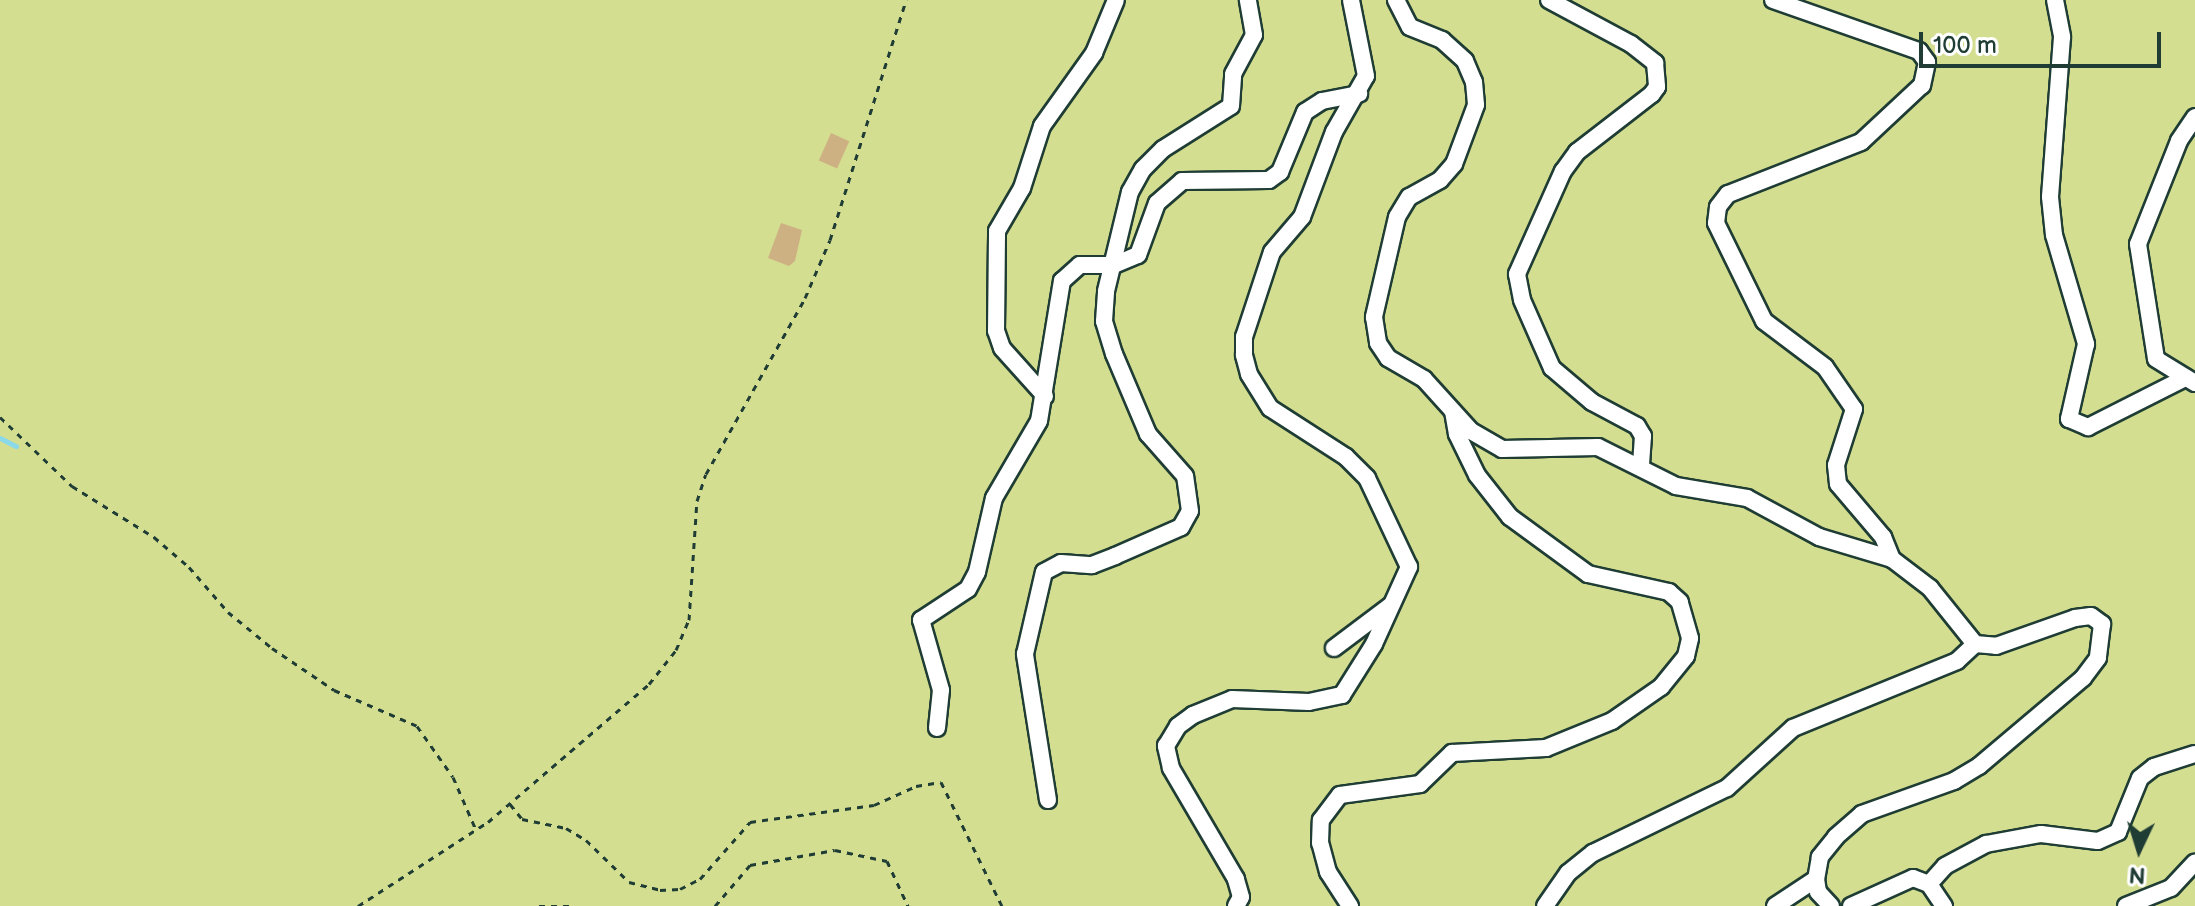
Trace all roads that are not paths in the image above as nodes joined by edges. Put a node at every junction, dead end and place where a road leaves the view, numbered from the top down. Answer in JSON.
{"nodes":[{"id":1,"x":1116,"y":0,"type":"edge"},
{"id":2,"x":1248,"y":0,"type":"edge"},
{"id":3,"x":1351,"y":0,"type":"edge"},
{"id":4,"x":1396,"y":0,"type":"edge"},
{"id":5,"x":1549,"y":0,"type":"edge"},
{"id":6,"x":1773,"y":0,"type":"edge"},
{"id":7,"x":2055,"y":0,"type":"edge"},
{"id":8,"x":1359,"y":94,"type":"junction"},
{"id":9,"x":2195,"y":117,"type":"edge"},
{"id":10,"x":1114,"y":265,"type":"junction"},
{"id":11,"x":2190,"y":380,"type":"edge"},
{"id":12,"x":1045,"y":396,"type":"junction"},
{"id":13,"x":1453,"y":412,"type":"junction"},
{"id":14,"x":1641,"y":467,"type":"junction"},
{"id":15,"x":1892,"y":559,"type":"junction"},
{"id":16,"x":1392,"y":605,"type":"junction"},
{"id":17,"x":1975,"y":644,"type":"junction"},
{"id":18,"x":1334,"y":648,"type":"dead end"},
{"id":19,"x":937,"y":728,"type":"dead end"},
{"id":20,"x":2195,"y":754,"type":"edge"},
{"id":21,"x":1048,"y":800,"type":"dead end"},
{"id":22,"x":2195,"y":862,"type":"edge"},
{"id":23,"x":1816,"y":879,"type":"junction"},
{"id":24,"x":1929,"y":884,"type":"junction"},
{"id":25,"x":1236,"y":906,"type":"edge"},
{"id":26,"x":1350,"y":906,"type":"edge"},
{"id":27,"x":1545,"y":906,"type":"edge"},
{"id":28,"x":1775,"y":906,"type":"edge"},
{"id":29,"x":1831,"y":906,"type":"edge"},
{"id":30,"x":1851,"y":906,"type":"edge"},
{"id":31,"x":1944,"y":906,"type":"edge"},
{"id":32,"x":2126,"y":906,"type":"edge"}],
"edges":[{"from":1,"to":12,"type":"street"},
{"from":2,"to":10,"type":"street"},
{"from":3,"to":8,"type":"street"},
{"from":4,"to":13,"type":"street"},
{"from":5,"to":14,"type":"street"},
{"from":6,"to":15,"type":"street"},
{"from":7,"to":11,"type":"street"},
{"from":8,"to":10,"type":"street"},
{"from":8,"to":16,"type":"street"},
{"from":9,"to":11,"type":"street"},
{"from":10,"to":12,"type":"street"},
{"from":10,"to":21,"type":"street"},
{"from":12,"to":19,"type":"street"},
{"from":13,"to":14,"type":"street"},
{"from":13,"to":26,"type":"street"},
{"from":14,"to":15,"type":"street"},
{"from":15,"to":17,"type":"street"},
{"from":16,"to":18,"type":"street"},
{"from":16,"to":25,"type":"street"},
{"from":17,"to":23,"type":"street"},
{"from":17,"to":27,"type":"street"},
{"from":20,"to":24,"type":"street"},
{"from":22,"to":32,"type":"street"},
{"from":23,"to":28,"type":"street"},
{"from":23,"to":29,"type":"street"},
{"from":24,"to":30,"type":"street"},
{"from":24,"to":31,"type":"street"}]}
